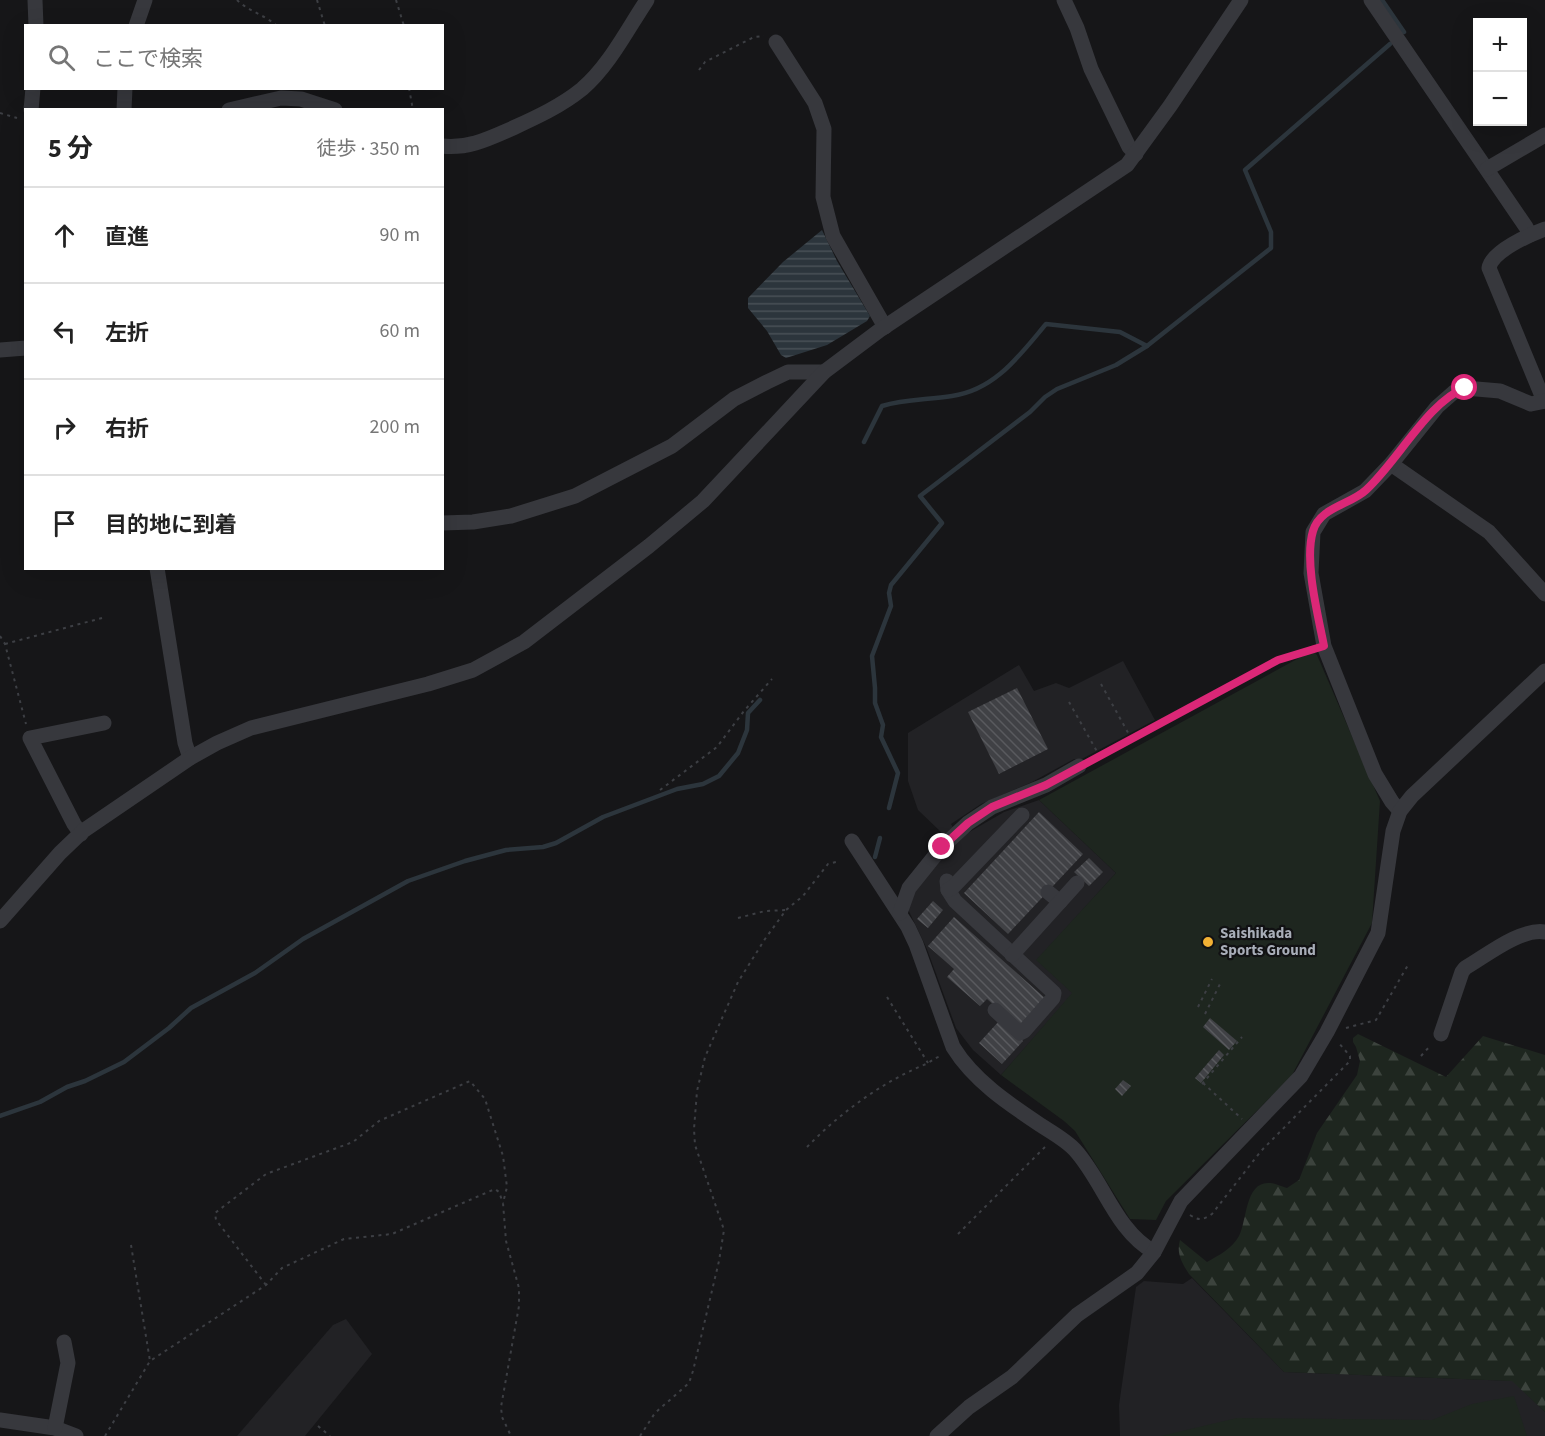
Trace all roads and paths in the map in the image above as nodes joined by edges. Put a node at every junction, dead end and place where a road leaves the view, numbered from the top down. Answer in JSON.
{"nodes":[{"id":1,"x":35,"y":0,"type":"edge"},
{"id":2,"x":145,"y":0,"type":"edge"},
{"id":3,"x":237,"y":0,"type":"edge"},
{"id":4,"x":317,"y":0,"type":"edge"},
{"id":5,"x":396,"y":0,"type":"edge"},
{"id":6,"x":647,"y":0,"type":"edge"},
{"id":7,"x":1065,"y":0,"type":"edge"},
{"id":8,"x":1241,"y":0,"type":"edge"},
{"id":9,"x":1371,"y":0,"type":"edge"},
{"id":10,"x":36,"y":24,"type":"edge"},
{"id":11,"x":137,"y":24,"type":"edge"},
{"id":12,"x":274,"y":24,"type":"edge"},
{"id":13,"x":325,"y":24,"type":"edge"},
{"id":14,"x":403,"y":24,"type":"edge"},
{"id":15,"x":776,"y":42,"type":"joint"},
{"id":16,"x":699,"y":70,"type":"dead end"},
{"id":17,"x":33,"y":90,"type":"edge"},
{"id":18,"x":125,"y":90,"type":"edge"},
{"id":19,"x":409,"y":90,"type":"edge"},
{"id":20,"x":32,"y":108,"type":"edge"},
{"id":21,"x":124,"y":108,"type":"edge"},
{"id":22,"x":237,"y":108,"type":"edge"},
{"id":23,"x":329,"y":108,"type":"edge"},
{"id":24,"x":413,"y":108,"type":"edge"},
{"id":25,"x":0,"y":113,"type":"edge"},
{"id":26,"x":17,"y":118,"type":"dead end"},
{"id":27,"x":1545,"y":135,"type":"edge"},
{"id":28,"x":444,"y":146,"type":"edge"},
{"id":29,"x":1136,"y":154,"type":"junction"},
{"id":30,"x":1487,"y":169,"type":"junction"},
{"id":31,"x":1545,"y":229,"type":"edge"},
{"id":32,"x":1530,"y":235,"type":"junction"},
{"id":33,"x":885,"y":327,"type":"junction"},
{"id":34,"x":24,"y":348,"type":"edge"},
{"id":35,"x":0,"y":350,"type":"edge"},
{"id":36,"x":824,"y":372,"type":"junction"},
{"id":37,"x":1545,"y":401,"type":"edge"},
{"id":38,"x":1391,"y":464,"type":"junction"},
{"id":39,"x":444,"y":523,"type":"edge"},
{"id":40,"x":157,"y":570,"type":"edge"},
{"id":41,"x":1545,"y":594,"type":"edge"},
{"id":42,"x":102,"y":618,"type":"dead end"},
{"id":43,"x":0,"y":636,"type":"edge"},
{"id":44,"x":5,"y":644,"type":"junction"},
{"id":45,"x":1324,"y":646,"type":"junction"},
{"id":46,"x":1545,"y":671,"type":"edge"},
{"id":47,"x":772,"y":679,"type":"dead end"},
{"id":48,"x":1101,"y":684,"type":"dead end"},
{"id":49,"x":1068,"y":702,"type":"dead end"},
{"id":50,"x":104,"y":723,"type":"dead end"},
{"id":51,"x":30,"y":738,"type":"junction"},
{"id":52,"x":1131,"y":738,"type":"junction"},
{"id":53,"x":1099,"y":755,"type":"junction"},
{"id":54,"x":190,"y":758,"type":"junction"},
{"id":55,"x":1079,"y":766,"type":"joint"},
{"id":56,"x":660,"y":790,"type":"dead end"},
{"id":57,"x":1400,"y":811,"type":"junction"},
{"id":58,"x":1022,"y":815,"type":"dead end"},
{"id":59,"x":81,"y":834,"type":"junction"},
{"id":60,"x":852,"y":841,"type":"dead end"},
{"id":61,"x":836,"y":862,"type":"dead end"},
{"id":62,"x":1077,"y":883,"type":"dead end"},
{"id":63,"x":1048,"y":892,"type":"dead end"},
{"id":64,"x":1060,"y":902,"type":"junction"},
{"id":65,"x":786,"y":910,"type":"junction"},
{"id":66,"x":900,"y":913,"type":"junction"},
{"id":67,"x":738,"y":918,"type":"dead end"},
{"id":68,"x":0,"y":921,"type":"edge"},
{"id":69,"x":1545,"y":932,"type":"edge"},
{"id":70,"x":1012,"y":955,"type":"junction"},
{"id":71,"x":1408,"y":965,"type":"dead end"},
{"id":72,"x":1212,"y":979,"type":"dead end"},
{"id":73,"x":1220,"y":984,"type":"dead end"},
{"id":74,"x":886,"y":997,"type":"dead end"},
{"id":75,"x":1198,"y":1007,"type":"dead end"},
{"id":76,"x":995,"y":1010,"type":"dead end"},
{"id":77,"x":1205,"y":1014,"type":"dead end"},
{"id":78,"x":1330,"y":1034,"type":"junction"},
{"id":79,"x":1441,"y":1034,"type":"dead end"},
{"id":80,"x":1242,"y":1037,"type":"dead end"},
{"id":81,"x":960,"y":1059,"type":"junction"},
{"id":82,"x":928,"y":1063,"type":"junction"},
{"id":83,"x":1244,"y":1121,"type":"dead end"},
{"id":84,"x":1056,"y":1136,"type":"junction"},
{"id":85,"x":807,"y":1147,"type":"dead end"},
{"id":86,"x":503,"y":1203,"type":"junction"},
{"id":87,"x":1176,"y":1208,"type":"junction"},
{"id":88,"x":958,"y":1234,"type":"dead end"},
{"id":89,"x":132,"y":1245,"type":"dead end"},
{"id":90,"x":1154,"y":1252,"type":"junction"},
{"id":91,"x":266,"y":1285,"type":"junction"},
{"id":92,"x":64,"y":1342,"type":"dead end"},
{"id":93,"x":150,"y":1361,"type":"junction"},
{"id":94,"x":0,"y":1420,"type":"edge"},
{"id":95,"x":318,"y":1426,"type":"dead end"},
{"id":96,"x":55,"y":1428,"type":"junction"},
{"id":97,"x":76,"y":1436,"type":"edge"},
{"id":98,"x":105,"y":1436,"type":"edge"},
{"id":99,"x":330,"y":1436,"type":"edge"},
{"id":100,"x":511,"y":1436,"type":"edge"},
{"id":101,"x":640,"y":1436,"type":"edge"},
{"id":102,"x":937,"y":1436,"type":"edge"}],
"edges":[{"from":1,"to":10,"type":"street"},
{"from":2,"to":11,"type":"street"},
{"from":3,"to":12,"type":"path"},
{"from":4,"to":13,"type":"path"},
{"from":5,"to":14,"type":"path"},
{"from":6,"to":28,"type":"street"},
{"from":7,"to":29,"type":"street"},
{"from":8,"to":29,"type":"street"},
{"from":9,"to":30,"type":"street"},
{"from":15,"to":16,"type":"path"},
{"from":15,"to":33,"type":"street"},
{"from":17,"to":20,"type":"street"},
{"from":18,"to":21,"type":"street"},
{"from":19,"to":24,"type":"path"},
{"from":22,"to":23,"type":"street"},
{"from":25,"to":26,"type":"path"},
{"from":27,"to":30,"type":"street"},
{"from":29,"to":33,"type":"street"},
{"from":30,"to":32,"type":"street"},
{"from":31,"to":32,"type":"street"},
{"from":32,"to":37,"type":"street"},
{"from":33,"to":36,"type":"street"},
{"from":34,"to":35,"type":"street"},
{"from":36,"to":39,"type":"street"},
{"from":36,"to":54,"type":"street"},
{"from":37,"to":38,"type":"street"},
{"from":38,"to":41,"type":"street"},
{"from":38,"to":45,"type":"street"},
{"from":40,"to":54,"type":"street"},
{"from":42,"to":44,"type":"path"},
{"from":43,"to":44,"type":"path"},
{"from":44,"to":51,"type":"path"},
{"from":45,"to":52,"type":"path"},
{"from":45,"to":57,"type":"street"},
{"from":46,"to":57,"type":"street"},
{"from":47,"to":56,"type":"path"},
{"from":48,"to":52,"type":"path"},
{"from":49,"to":53,"type":"path"},
{"from":50,"to":51,"type":"street"},
{"from":51,"to":59,"type":"street"},
{"from":52,"to":53,"type":"path"},
{"from":53,"to":55,"type":"path"},
{"from":54,"to":59,"type":"street"},
{"from":55,"to":66,"type":"street"},
{"from":57,"to":78,"type":"street"},
{"from":58,"to":70,"type":"street"},
{"from":59,"to":68,"type":"street"},
{"from":60,"to":66,"type":"street"},
{"from":61,"to":65,"type":"path"},
{"from":62,"to":64,"type":"street"},
{"from":63,"to":64,"type":"street"},
{"from":64,"to":70,"type":"street"},
{"from":65,"to":67,"type":"path"},
{"from":65,"to":101,"type":"path"},
{"from":66,"to":81,"type":"street"},
{"from":69,"to":79,"type":"street"},
{"from":70,"to":76,"type":"street"},
{"from":71,"to":78,"type":"path"},
{"from":72,"to":75,"type":"path"},
{"from":73,"to":77,"type":"path"},
{"from":74,"to":82,"type":"path"},
{"from":78,"to":87,"type":"street"},
{"from":78,"to":87,"type":"path"},
{"from":80,"to":83,"type":"path"},
{"from":81,"to":82,"type":"path"},
{"from":81,"to":84,"type":"street"},
{"from":82,"to":85,"type":"path"},
{"from":84,"to":88,"type":"path"},
{"from":84,"to":90,"type":"street"},
{"from":86,"to":91,"type":"path"},
{"from":86,"to":91,"type":"path"},
{"from":86,"to":100,"type":"path"},
{"from":87,"to":90,"type":"street"},
{"from":89,"to":93,"type":"path"},
{"from":90,"to":102,"type":"street"},
{"from":91,"to":93,"type":"path"},
{"from":92,"to":96,"type":"street"},
{"from":93,"to":98,"type":"path"},
{"from":94,"to":96,"type":"street"},
{"from":95,"to":99,"type":"path"},
{"from":96,"to":97,"type":"street"}]}
